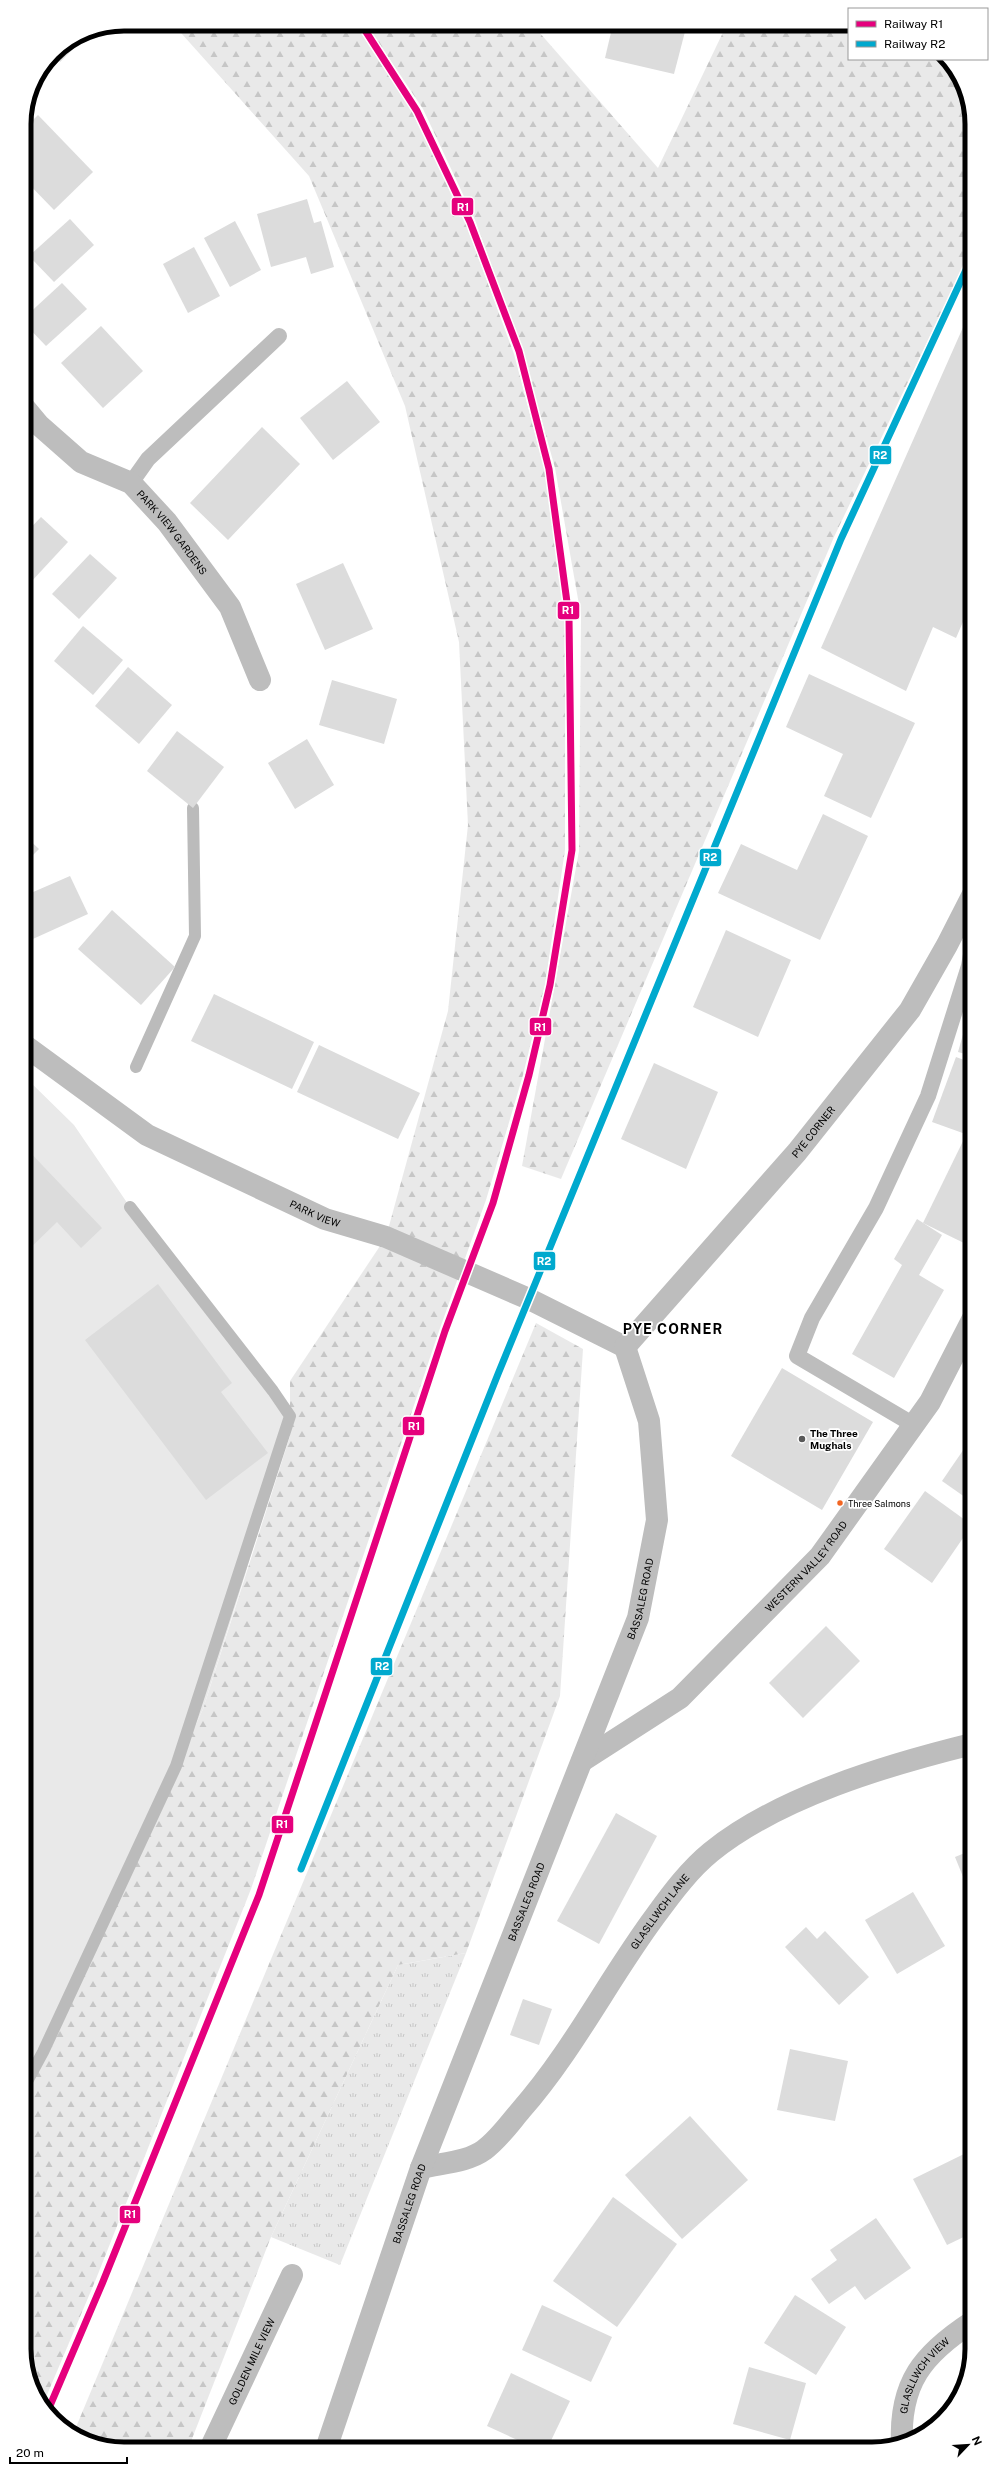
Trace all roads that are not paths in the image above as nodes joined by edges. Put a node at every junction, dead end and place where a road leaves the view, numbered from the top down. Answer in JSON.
{"nodes":[{"id":1,"x":279,"y":336,"type":"dead end"},
{"id":2,"x":31,"y":415,"type":"edge"},
{"id":3,"x":131,"y":483,"type":"junction"},
{"id":4,"x":260,"y":680,"type":"dead end"},
{"id":5,"x":965,"y":910,"type":"edge"},
{"id":6,"x":965,"y":979,"type":"edge"},
{"id":7,"x":31,"y":1050,"type":"edge"},
{"id":8,"x":965,"y":1334,"type":"edge"},
{"id":9,"x":625,"y":1347,"type":"junction"},
{"id":10,"x":914,"y":1425,"type":"junction"},
{"id":11,"x":965,"y":1746,"type":"edge"},
{"id":12,"x":582,"y":1761,"type":"junction"},
{"id":13,"x":421,"y":2168,"type":"junction"},
{"id":14,"x":292,"y":2275,"type":"dead end"},
{"id":15,"x":965,"y":2327,"type":"edge"},
{"id":16,"x":902,"y":2437,"type":"edge"},
{"id":17,"x":213,"y":2442,"type":"edge"},
{"id":18,"x":328,"y":2442,"type":"edge"}],
"edges":[{"from":1,"to":3,"type":"lane"},
{"from":2,"to":3,"type":"street","name":"PARK VIEW GARDENS"},
{"from":3,"to":4,"type":"street","name":"PARK VIEW GARDENS"},
{"from":5,"to":9,"type":"street","name":"PYE CORNER"},
{"from":6,"to":10,"type":"lane"},
{"from":7,"to":9,"type":"street","name":"PARK VIEW"},
{"from":8,"to":10,"type":"street","name":"WESTERN VALLEY ROAD"},
{"from":9,"to":12,"type":"street","name":"BASSALEG ROAD"},
{"from":10,"to":12,"type":"street","name":"WESTERN VALLEY ROAD"},
{"from":11,"to":13,"type":"street","name":"GLASLLWCH LANE"},
{"from":12,"to":13,"type":"street","name":"BASSALEG ROAD"},
{"from":13,"to":18,"type":"street","name":"BASSALEG ROAD"},
{"from":14,"to":17,"type":"street","name":"GOLDEN MILE VIEW"},
{"from":15,"to":16,"type":"street","name":"GLASLLWCH VIEW"}]}
